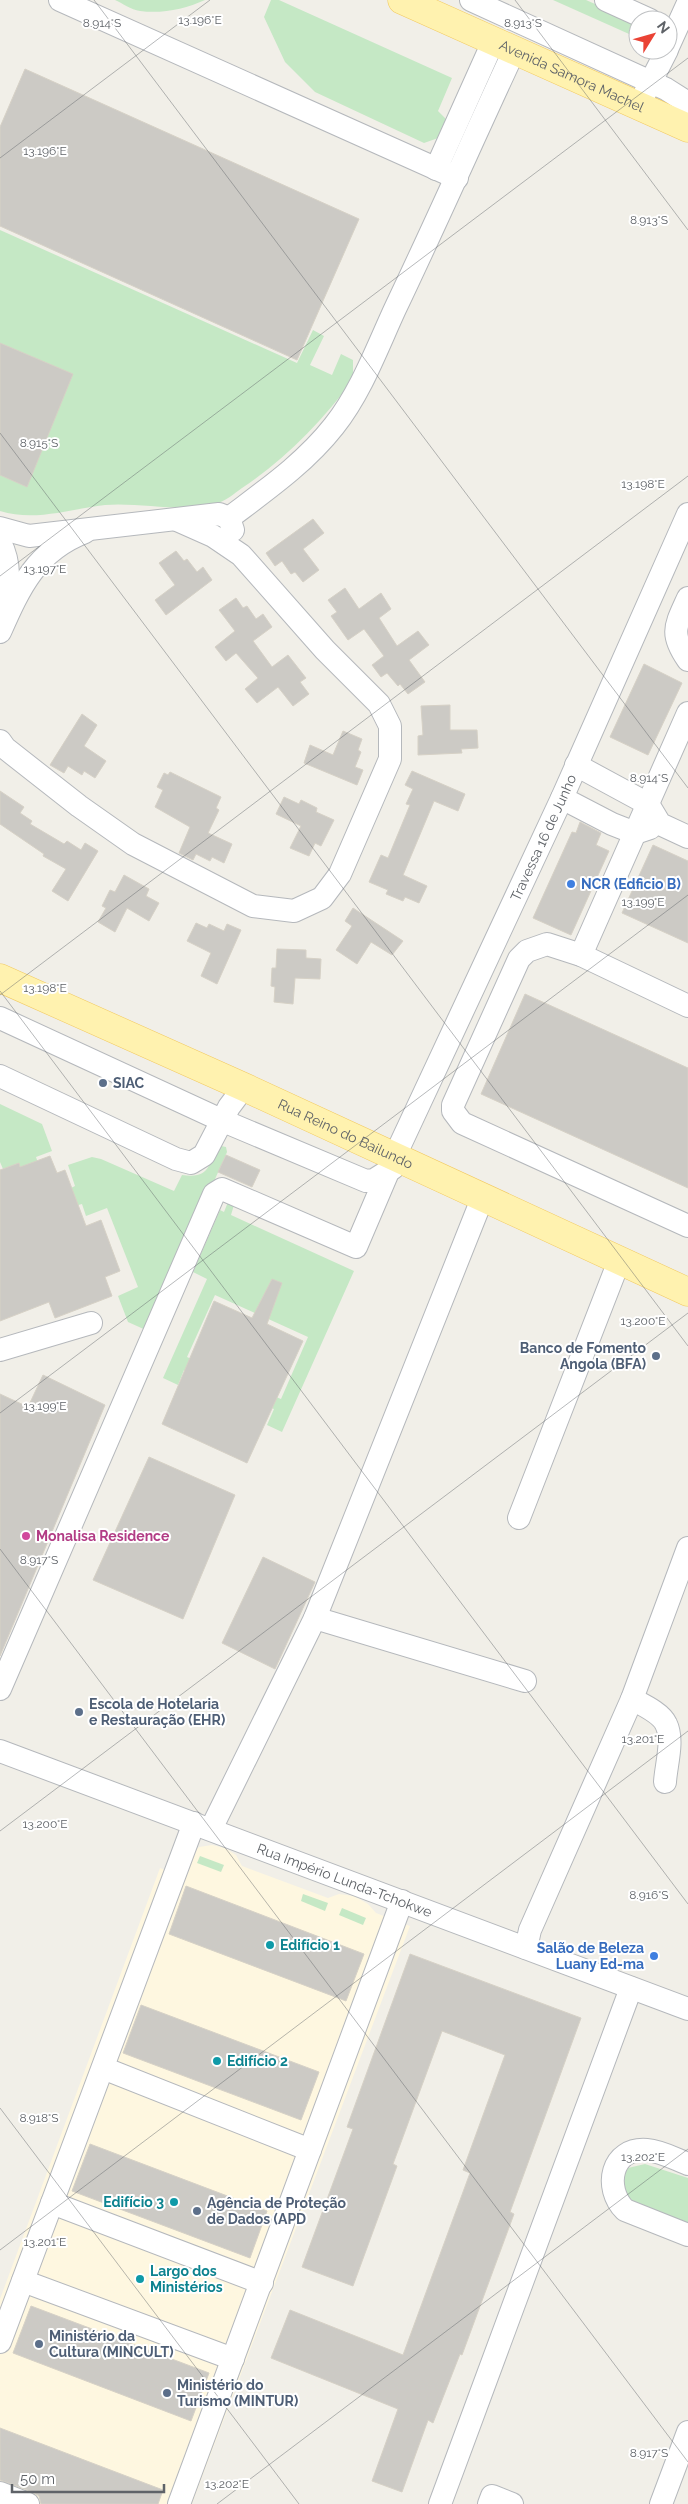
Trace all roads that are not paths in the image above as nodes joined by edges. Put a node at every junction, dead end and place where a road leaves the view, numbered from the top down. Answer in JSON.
{"nodes":[{"id":1,"x":60,"y":0,"type":"edge"},
{"id":2,"x":402,"y":0,"type":"edge"},
{"id":3,"x":470,"y":0,"type":"edge"},
{"id":4,"x":606,"y":0,"type":"edge"},
{"id":5,"x":688,"y":3,"type":"edge"},
{"id":6,"x":628,"y":10,"type":"edge"},
{"id":7,"x":678,"y":27,"type":"edge"},
{"id":8,"x":503,"y":46,"type":"junction"},
{"id":9,"x":662,"y":60,"type":"edge"},
{"id":10,"x":650,"y":82,"type":"junction"},
{"id":11,"x":638,"y":107,"type":"junction"},
{"id":12,"x":684,"y":121,"type":"edge"},
{"id":13,"x":436,"y":169,"type":"junction"},
{"id":14,"x":457,"y":178,"type":"junction"},
{"id":15,"x":688,"y":514,"type":"edge"},
{"id":16,"x":221,"y":527,"type":"junction"},
{"id":17,"x":0,"y":528,"type":"edge"},
{"id":18,"x":93,"y":529,"type":"junction"},
{"id":19,"x":25,"y":535,"type":"junction"},
{"id":20,"x":4,"y":552,"type":"edge"},
{"id":21,"x":36,"y":565,"type":"junction"},
{"id":22,"x":688,"y":598,"type":"edge"},
{"id":23,"x":2,"y":628,"type":"edge"},
{"id":24,"x":688,"y":660,"type":"edge"},
{"id":25,"x":688,"y":713,"type":"edge"},
{"id":26,"x":0,"y":740,"type":"edge"},
{"id":27,"x":576,"y":765,"type":"junction"},
{"id":28,"x":562,"y":798,"type":"junction"},
{"id":29,"x":648,"y":804,"type":"junction"},
{"id":30,"x":660,"y":824,"type":"junction"},
{"id":31,"x":635,"y":833,"type":"junction"},
{"id":32,"x":688,"y":838,"type":"edge"},
{"id":33,"x":581,"y":955,"type":"junction"},
{"id":34,"x":0,"y":978,"type":"edge"},
{"id":35,"x":688,"y":1006,"type":"edge"},
{"id":36,"x":0,"y":1018,"type":"edge"},
{"id":37,"x":0,"y":1076,"type":"edge"},
{"id":38,"x":244,"y":1087,"type":"junction"},
{"id":39,"x":221,"y":1120,"type":"junction"},
{"id":40,"x":398,"y":1164,"type":"junction"},
{"id":41,"x":482,"y":1199,"type":"junction"},
{"id":42,"x":688,"y":1226,"type":"edge"},
{"id":43,"x":619,"y":1261,"type":"junction"},
{"id":44,"x":688,"y":1292,"type":"edge"},
{"id":45,"x":91,"y":1323,"type":"dead end"},
{"id":46,"x":0,"y":1350,"type":"edge"},
{"id":47,"x":519,"y":1518,"type":"dead end"},
{"id":48,"x":688,"y":1548,"type":"edge"},
{"id":49,"x":315,"y":1618,"type":"junction"},
{"id":50,"x":525,"y":1681,"type":"dead end"},
{"id":51,"x":0,"y":1689,"type":"edge"},
{"id":52,"x":632,"y":1699,"type":"junction"},
{"id":53,"x":0,"y":1751,"type":"edge"},
{"id":54,"x":665,"y":1782,"type":"dead end"},
{"id":55,"x":203,"y":1826,"type":"junction"},
{"id":56,"x":402,"y":1902,"type":"junction"},
{"id":57,"x":526,"y":1948,"type":"junction"},
{"id":58,"x":631,"y":1988,"type":"junction"},
{"id":59,"x":688,"y":2009,"type":"edge"},
{"id":60,"x":103,"y":2068,"type":"junction"},
{"id":61,"x":310,"y":2150,"type":"junction"},
{"id":62,"x":688,"y":2164,"type":"edge"},
{"id":63,"x":52,"y":2203,"type":"junction"},
{"id":64,"x":688,"y":2236,"type":"edge"},
{"id":65,"x":23,"y":2281,"type":"junction"},
{"id":66,"x":262,"y":2283,"type":"junction"},
{"id":67,"x":0,"y":2342,"type":"edge"},
{"id":68,"x":233,"y":2359,"type":"junction"},
{"id":69,"x":688,"y":2432,"type":"edge"},
{"id":70,"x":0,"y":2494,"type":"edge"},
{"id":71,"x":28,"y":2504,"type":"edge"},
{"id":72,"x":179,"y":2504,"type":"edge"},
{"id":73,"x":440,"y":2504,"type":"edge"},
{"id":74,"x":489,"y":2504,"type":"edge"},
{"id":75,"x":512,"y":2504,"type":"edge"},
{"id":76,"x":661,"y":2504,"type":"edge"}],
"edges":[{"from":1,"to":13,"type":"street"},
{"from":2,"to":8,"type":"main road","name":"Avenida Samora Machel"},
{"from":3,"to":10,"type":"street"},
{"from":4,"to":6,"type":"street"},
{"from":5,"to":7,"type":"street"},
{"from":8,"to":11,"type":"main road","name":"Avenida Samora Machel"},
{"from":8,"to":13,"type":"street"},
{"from":8,"to":14,"type":"street"},
{"from":9,"to":10,"type":"street"},
{"from":10,"to":11,"type":"street"},
{"from":10,"to":12,"type":"street"},
{"from":11,"to":12,"type":"main road","name":"Avenida Samora Machel"},
{"from":13,"to":14,"type":"street"},
{"from":14,"to":16,"type":"street"},
{"from":15,"to":27,"type":"street","name":"Travessa 16 de Junho"},
{"from":16,"to":18,"type":"street"},
{"from":16,"to":26,"type":"street"},
{"from":17,"to":19,"type":"street"},
{"from":18,"to":19,"type":"street"},
{"from":18,"to":21,"type":"street"},
{"from":19,"to":20,"type":"street"},
{"from":19,"to":21,"type":"street"},
{"from":20,"to":21,"type":"street"},
{"from":20,"to":23,"type":"street"},
{"from":21,"to":23,"type":"street"},
{"from":22,"to":24,"type":"street"},
{"from":25,"to":29,"type":"street"},
{"from":27,"to":28,"type":"street","name":"Travessa 16 de Junho"},
{"from":27,"to":29,"type":"street"},
{"from":28,"to":31,"type":"street"},
{"from":28,"to":40,"type":"street","name":"Travessa 16 de Junho"},
{"from":29,"to":30,"type":"street"},
{"from":29,"to":31,"type":"street"},
{"from":30,"to":31,"type":"street"},
{"from":30,"to":32,"type":"street"},
{"from":31,"to":33,"type":"street"},
{"from":33,"to":35,"type":"street"},
{"from":33,"to":42,"type":"street"},
{"from":34,"to":38,"type":"main road","name":"Rua Reino do Bailundo"},
{"from":36,"to":39,"type":"street"},
{"from":37,"to":39,"type":"street"},
{"from":38,"to":39,"type":"street"},
{"from":38,"to":40,"type":"main road","name":"Rua Reino do Bailundo"},
{"from":39,"to":40,"type":"street"},
{"from":40,"to":41,"type":"main road","name":"Rua Reino do Bailundo"},
{"from":40,"to":51,"type":"street","name":"Travessa 16 de Junho"},
{"from":41,"to":43,"type":"main road","name":"Rua Reino do Bailundo"},
{"from":41,"to":49,"type":"street"},
{"from":43,"to":44,"type":"main road","name":"Rua Reino do Bailundo"},
{"from":43,"to":47,"type":"street"},
{"from":45,"to":46,"type":"street"},
{"from":48,"to":52,"type":"street"},
{"from":49,"to":50,"type":"street"},
{"from":49,"to":55,"type":"street"},
{"from":52,"to":54,"type":"street"},
{"from":52,"to":57,"type":"street"},
{"from":53,"to":55,"type":"street","name":"Rua Império Lunda-Tchokwe"},
{"from":55,"to":56,"type":"street","name":"Rua Império Lunda-Tchokwe"},
{"from":55,"to":60,"type":"street"},
{"from":56,"to":57,"type":"street","name":"Rua Império Lunda-Tchokwe"},
{"from":56,"to":61,"type":"street"},
{"from":57,"to":58,"type":"street","name":"Rua Império Lunda-Tchokwe"},
{"from":58,"to":59,"type":"street","name":"Rua Império Lunda-Tchokwe"},
{"from":58,"to":73,"type":"street"},
{"from":60,"to":61,"type":"street"},
{"from":60,"to":63,"type":"street"},
{"from":61,"to":66,"type":"street"},
{"from":62,"to":64,"type":"street"},
{"from":63,"to":65,"type":"street"},
{"from":63,"to":66,"type":"street"},
{"from":65,"to":67,"type":"street"},
{"from":65,"to":68,"type":"street"},
{"from":66,"to":68,"type":"street"},
{"from":68,"to":72,"type":"street"},
{"from":69,"to":76,"type":"street"},
{"from":70,"to":71,"type":"street"},
{"from":74,"to":75,"type":"street"}]}
